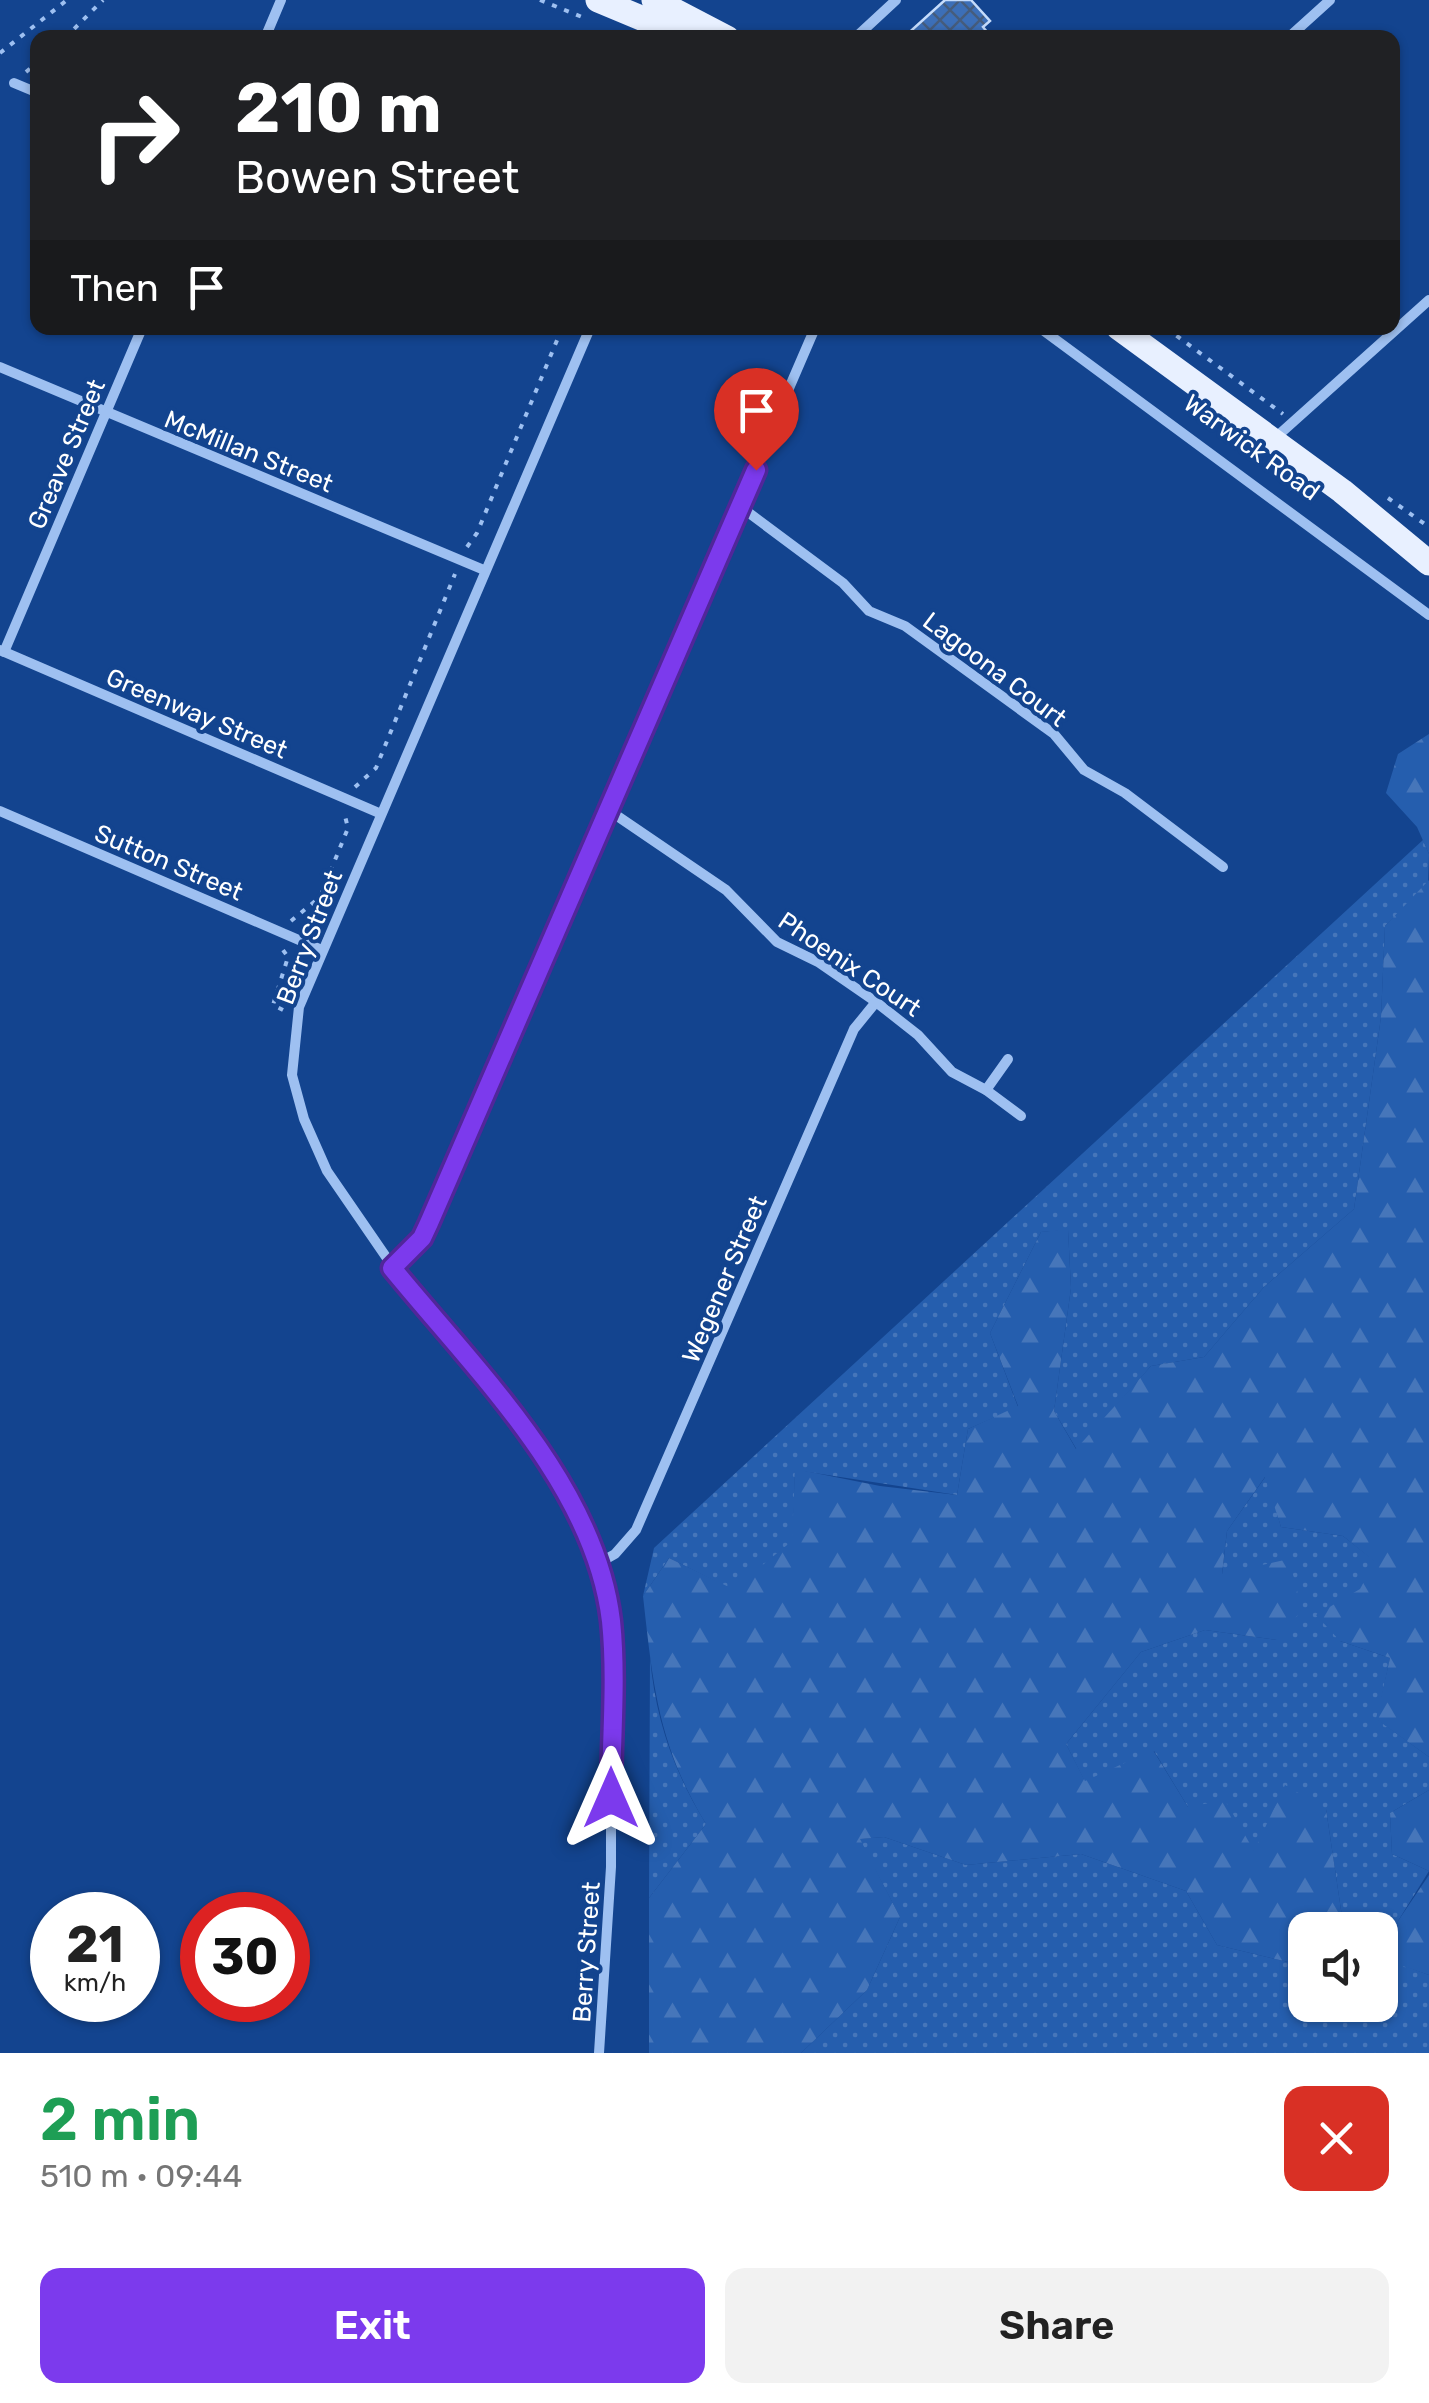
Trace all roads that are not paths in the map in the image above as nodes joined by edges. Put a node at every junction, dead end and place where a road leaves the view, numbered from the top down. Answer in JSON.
{"nodes":[{"id":1,"x":280,"y":0,"type":"edge"},
{"id":2,"x":598,"y":0,"type":"edge"},
{"id":3,"x":654,"y":0,"type":"edge"},
{"id":4,"x":896,"y":0,"type":"edge"},
{"id":5,"x":1330,"y":0,"type":"edge"},
{"id":6,"x":268,"y":30,"type":"edge"},
{"id":7,"x":687,"y":30,"type":"edge"},
{"id":8,"x":691,"y":30,"type":"edge"},
{"id":9,"x":864,"y":30,"type":"edge"},
{"id":10,"x":1297,"y":30,"type":"edge"},
{"id":11,"x":14,"y":82,"type":"dead end"},
{"id":12,"x":30,"y":89,"type":"edge"},
{"id":13,"x":1429,"y":300,"type":"edge"},
{"id":14,"x":1400,"y":326,"type":"edge"},
{"id":15,"x":139,"y":335,"type":"edge"},
{"id":16,"x":583,"y":335,"type":"edge"},
{"id":17,"x":811,"y":335,"type":"edge"},
{"id":18,"x":1049,"y":335,"type":"edge"},
{"id":19,"x":1129,"y":335,"type":"edge"},
{"id":20,"x":1390,"y":335,"type":"edge"},
{"id":21,"x":0,"y":366,"type":"edge"},
{"id":22,"x":106,"y":412,"type":"junction"},
{"id":23,"x":1273,"y":440,"type":"junction"},
{"id":24,"x":1342,"y":491,"type":"junction"},
{"id":25,"x":741,"y":507,"type":"junction"},
{"id":26,"x":1429,"y":546,"type":"edge"},
{"id":27,"x":1429,"y":563,"type":"edge"},
{"id":28,"x":484,"y":570,"type":"junction"},
{"id":29,"x":1429,"y":615,"type":"edge"},
{"id":30,"x":2,"y":651,"type":"edge"},
{"id":31,"x":607,"y":809,"type":"junction"},
{"id":32,"x":0,"y":811,"type":"edge"},
{"id":33,"x":379,"y":813,"type":"junction"},
{"id":34,"x":1223,"y":866,"type":"dead end"},
{"id":35,"x":322,"y":950,"type":"junction"},
{"id":36,"x":876,"y":1002,"type":"junction"},
{"id":37,"x":1008,"y":1059,"type":"dead end"},
{"id":38,"x":986,"y":1090,"type":"junction"},
{"id":39,"x":1021,"y":1116,"type":"dead end"},
{"id":40,"x":392,"y":1268,"type":"junction"},
{"id":41,"x":599,"y":1563,"type":"junction"},
{"id":42,"x":599,"y":2053,"type":"edge"}],
"edges":[{"from":1,"to":6,"type":"street"},
{"from":2,"to":7,"type":"main road"},
{"from":3,"to":8,"type":"main road"},
{"from":4,"to":9,"type":"street"},
{"from":5,"to":10,"type":"street"},
{"from":11,"to":12,"type":"street"},
{"from":13,"to":14,"type":"street"},
{"from":15,"to":22,"type":"street","name":"Greave Street"},
{"from":16,"to":28,"type":"street","name":"Berry Street"},
{"from":17,"to":25,"type":"street"},
{"from":18,"to":29,"type":"street","name":"Warwick Road"},
{"from":19,"to":23,"type":"main road","name":"Warwick Road"},
{"from":20,"to":23,"type":"street"},
{"from":21,"to":22,"type":"street","name":"McMillan Street"},
{"from":22,"to":28,"type":"street","name":"McMillan Street"},
{"from":22,"to":30,"type":"street","name":"Greave Street"},
{"from":23,"to":24,"type":"main road","name":"Warwick Road"},
{"from":24,"to":26,"type":"main road","name":"Warwick Road"},
{"from":24,"to":27,"type":"main road","name":"Warwick Road"},
{"from":25,"to":31,"type":"street"},
{"from":25,"to":34,"type":"street","name":"Lagoona Court"},
{"from":28,"to":33,"type":"street","name":"Berry Street"},
{"from":30,"to":33,"type":"street","name":"Greenway Street"},
{"from":31,"to":36,"type":"street","name":"Phoenix Court"},
{"from":31,"to":40,"type":"street"},
{"from":32,"to":35,"type":"street","name":"Sutton Street"},
{"from":33,"to":35,"type":"street","name":"Berry Street"},
{"from":35,"to":40,"type":"street","name":"Berry Street"},
{"from":36,"to":38,"type":"street","name":"Phoenix Court"},
{"from":36,"to":41,"type":"street","name":"Wegener Street"},
{"from":37,"to":38,"type":"street"},
{"from":38,"to":39,"type":"street","name":"Phoenix Court"},
{"from":40,"to":41,"type":"street","name":"Berry Street"},
{"from":41,"to":42,"type":"street","name":"Berry Street"}]}
